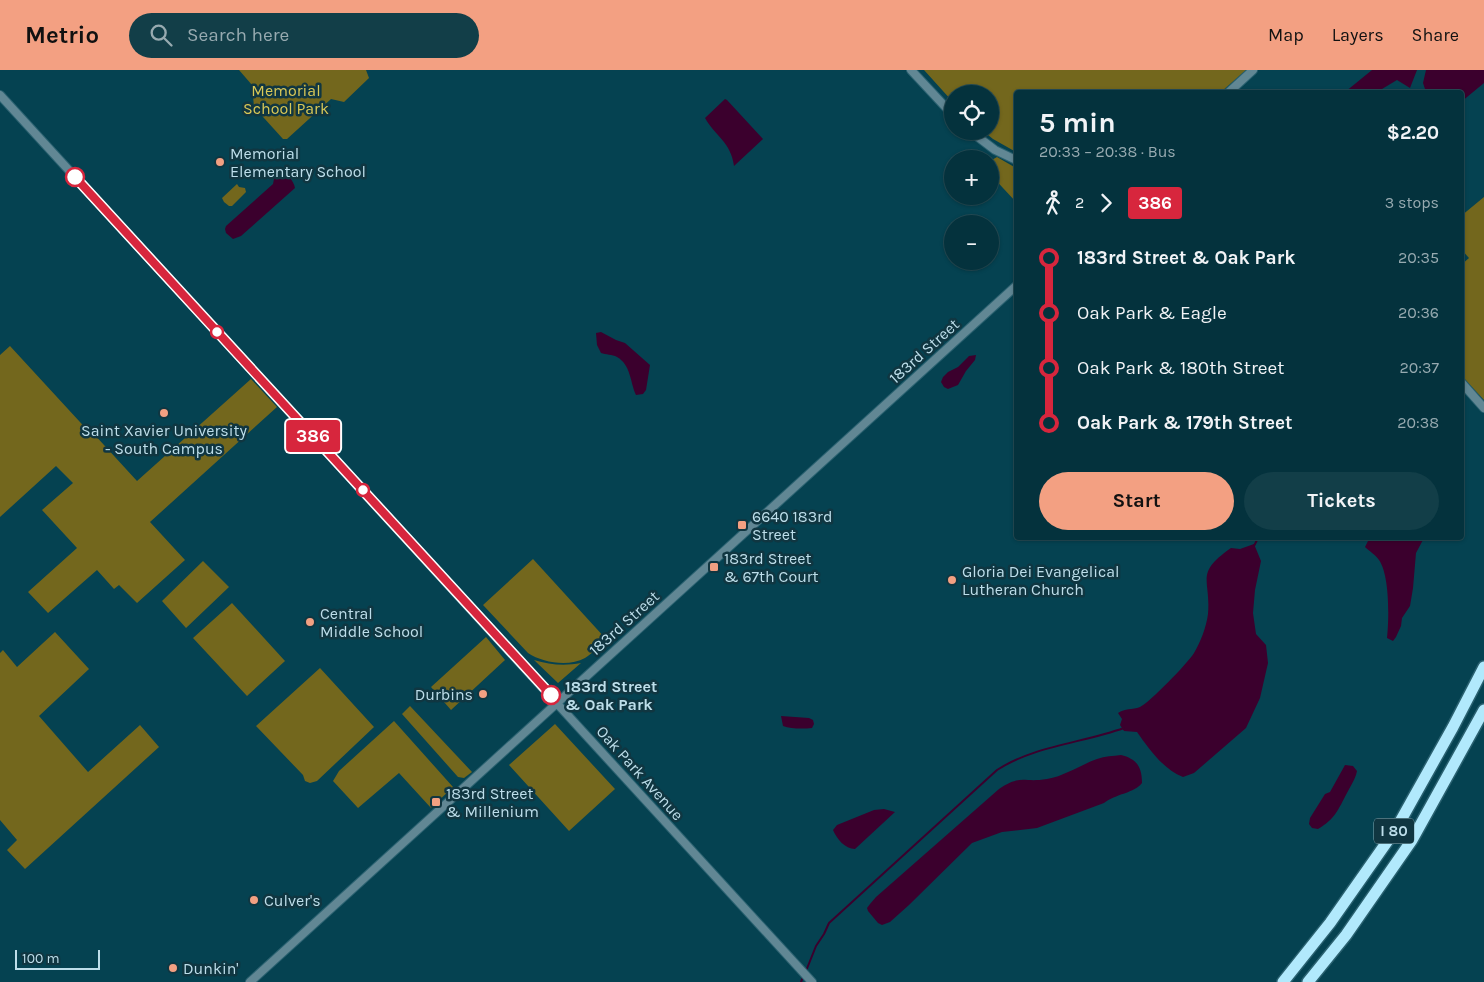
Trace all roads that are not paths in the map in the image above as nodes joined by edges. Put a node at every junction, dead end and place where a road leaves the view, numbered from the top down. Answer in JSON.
{"nodes":[{"id":1,"x":911,"y":70,"type":"edge"},
{"id":2,"x":1253,"y":70,"type":"edge"},
{"id":3,"x":1231,"y":90,"type":"edge"},
{"id":4,"x":0,"y":95,"type":"edge"},
{"id":5,"x":944,"y":105,"type":"edge"},
{"id":6,"x":982,"y":140,"type":"edge"},
{"id":7,"x":1014,"y":159,"type":"edge"},
{"id":8,"x":1014,"y":288,"type":"edge"},
{"id":9,"x":1464,"y":385,"type":"edge"},
{"id":10,"x":1484,"y":408,"type":"edge"},
{"id":11,"x":1484,"y":667,"type":"edge"},
{"id":12,"x":558,"y":702,"type":"junction"},
{"id":13,"x":1484,"y":710,"type":"edge"},
{"id":14,"x":250,"y":982,"type":"edge"},
{"id":15,"x":812,"y":982,"type":"edge"},
{"id":16,"x":1283,"y":982,"type":"edge"},
{"id":17,"x":1308,"y":982,"type":"edge"}],
"edges":[{"from":1,"to":5,"type":"street"},
{"from":2,"to":3,"type":"street"},
{"from":4,"to":12,"type":"street","name":"Oak Park Avenue"},
{"from":6,"to":7,"type":"street"},
{"from":8,"to":12,"type":"street","name":"183rd Street"},
{"from":9,"to":10,"type":"street"},
{"from":11,"to":16,"type":"highway","number":"I 80"},
{"from":12,"to":14,"type":"street","name":"183rd Street"},
{"from":12,"to":15,"type":"street","name":"Oak Park Avenue"},
{"from":13,"to":17,"type":"highway","number":"I 80"}]}
